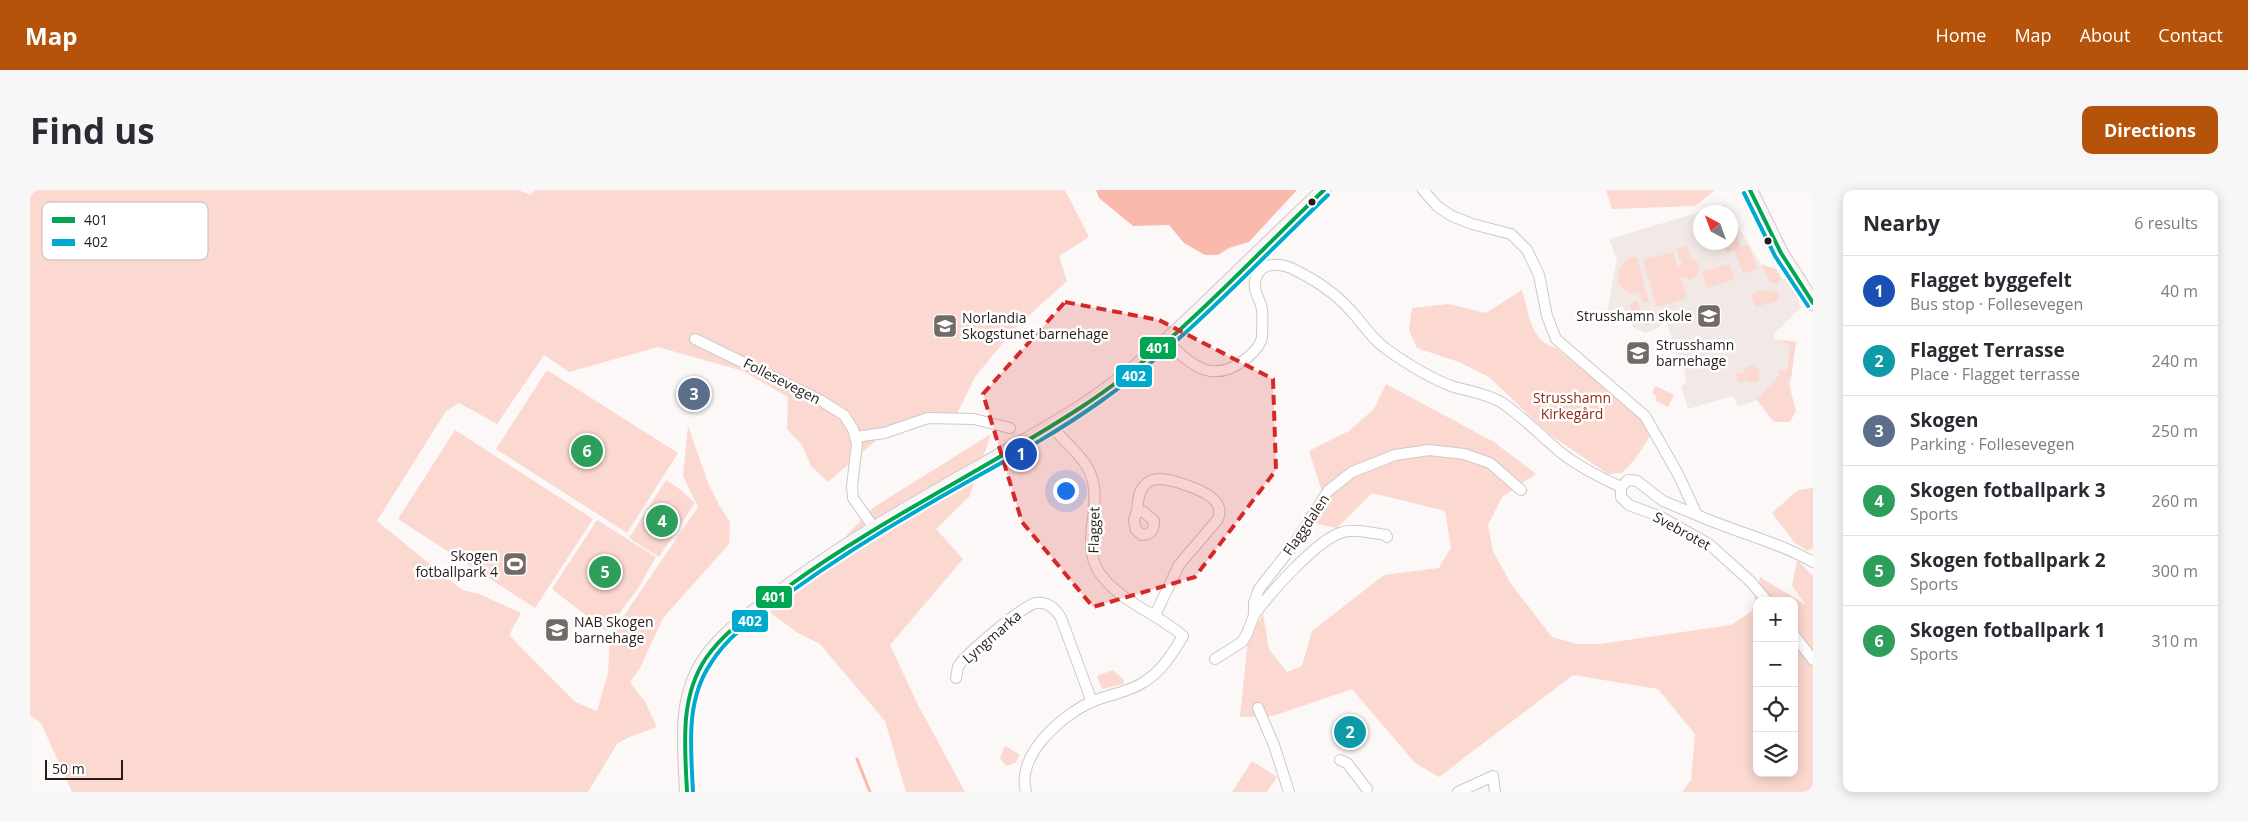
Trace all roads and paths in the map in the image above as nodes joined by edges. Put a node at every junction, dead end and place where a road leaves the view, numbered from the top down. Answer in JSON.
{"nodes":[{"id":1,"x":1324,"y":190,"type":"edge"},
{"id":2,"x":1423,"y":190,"type":"edge"},
{"id":3,"x":1750,"y":190,"type":"edge"},
{"id":4,"x":1813,"y":303,"type":"edge"},
{"id":5,"x":695,"y":339,"type":"dead end"},
{"id":6,"x":1167,"y":341,"type":"junction"},
{"id":7,"x":1051,"y":425,"type":"junction"},
{"id":8,"x":1010,"y":428,"type":"dead end"},
{"id":9,"x":856,"y":438,"type":"junction"},
{"id":10,"x":1621,"y":487,"type":"junction"},
{"id":11,"x":1521,"y":490,"type":"dead end"},
{"id":12,"x":1137,"y":511,"type":"dead end"},
{"id":13,"x":1697,"y":515,"type":"junction"},
{"id":14,"x":874,"y":528,"type":"junction"},
{"id":15,"x":1387,"y":537,"type":"dead end"},
{"id":16,"x":1813,"y":562,"type":"edge"},
{"id":17,"x":1764,"y":597,"type":"edge"},
{"id":18,"x":1155,"y":615,"type":"junction"},
{"id":19,"x":1254,"y":615,"type":"junction"},
{"id":20,"x":1798,"y":640,"type":"edge"},
{"id":21,"x":1216,"y":659,"type":"dead end"},
{"id":22,"x":1813,"y":660,"type":"edge"},
{"id":23,"x":956,"y":678,"type":"dead end"},
{"id":24,"x":1092,"y":702,"type":"junction"},
{"id":25,"x":1258,"y":708,"type":"dead end"},
{"id":26,"x":1340,"y":760,"type":"dead end"},
{"id":27,"x":1367,"y":789,"type":"dead end"},
{"id":28,"x":687,"y":792,"type":"edge"},
{"id":29,"x":1026,"y":792,"type":"edge"},
{"id":30,"x":1289,"y":792,"type":"edge"},
{"id":31,"x":1458,"y":792,"type":"edge"},
{"id":32,"x":1495,"y":792,"type":"edge"}],
"edges":[{"from":1,"to":6,"type":"main road"},
{"from":2,"to":13,"type":"street"},
{"from":3,"to":4,"type":"main road"},
{"from":5,"to":9,"type":"street","name":"Follesevegen"},
{"from":6,"to":7,"type":"main road"},
{"from":6,"to":10,"type":"street"},
{"from":7,"to":14,"type":"main road"},
{"from":7,"to":18,"type":"street","name":"Flagget"},
{"from":8,"to":9,"type":"street"},
{"from":9,"to":14,"type":"street","name":"Follesevegen"},
{"from":10,"to":13,"type":"street"},
{"from":10,"to":17,"type":"street","name":"Svebrotet"},
{"from":11,"to":19,"type":"street","name":"Flaggdalen"},
{"from":12,"to":18,"type":"street"},
{"from":13,"to":16,"type":"street"},
{"from":14,"to":28,"type":"main road"},
{"from":15,"to":19,"type":"street","name":"Flaggdalen"},
{"from":18,"to":24,"type":"street","name":"Flagget"},
{"from":19,"to":21,"type":"street","name":"Flaggdalen"},
{"from":20,"to":22,"type":"street"},
{"from":23,"to":24,"type":"street","name":"Lyngmarka"},
{"from":24,"to":29,"type":"street"},
{"from":25,"to":30,"type":"street"},
{"from":26,"to":27,"type":"street"},
{"from":31,"to":32,"type":"street"}]}
